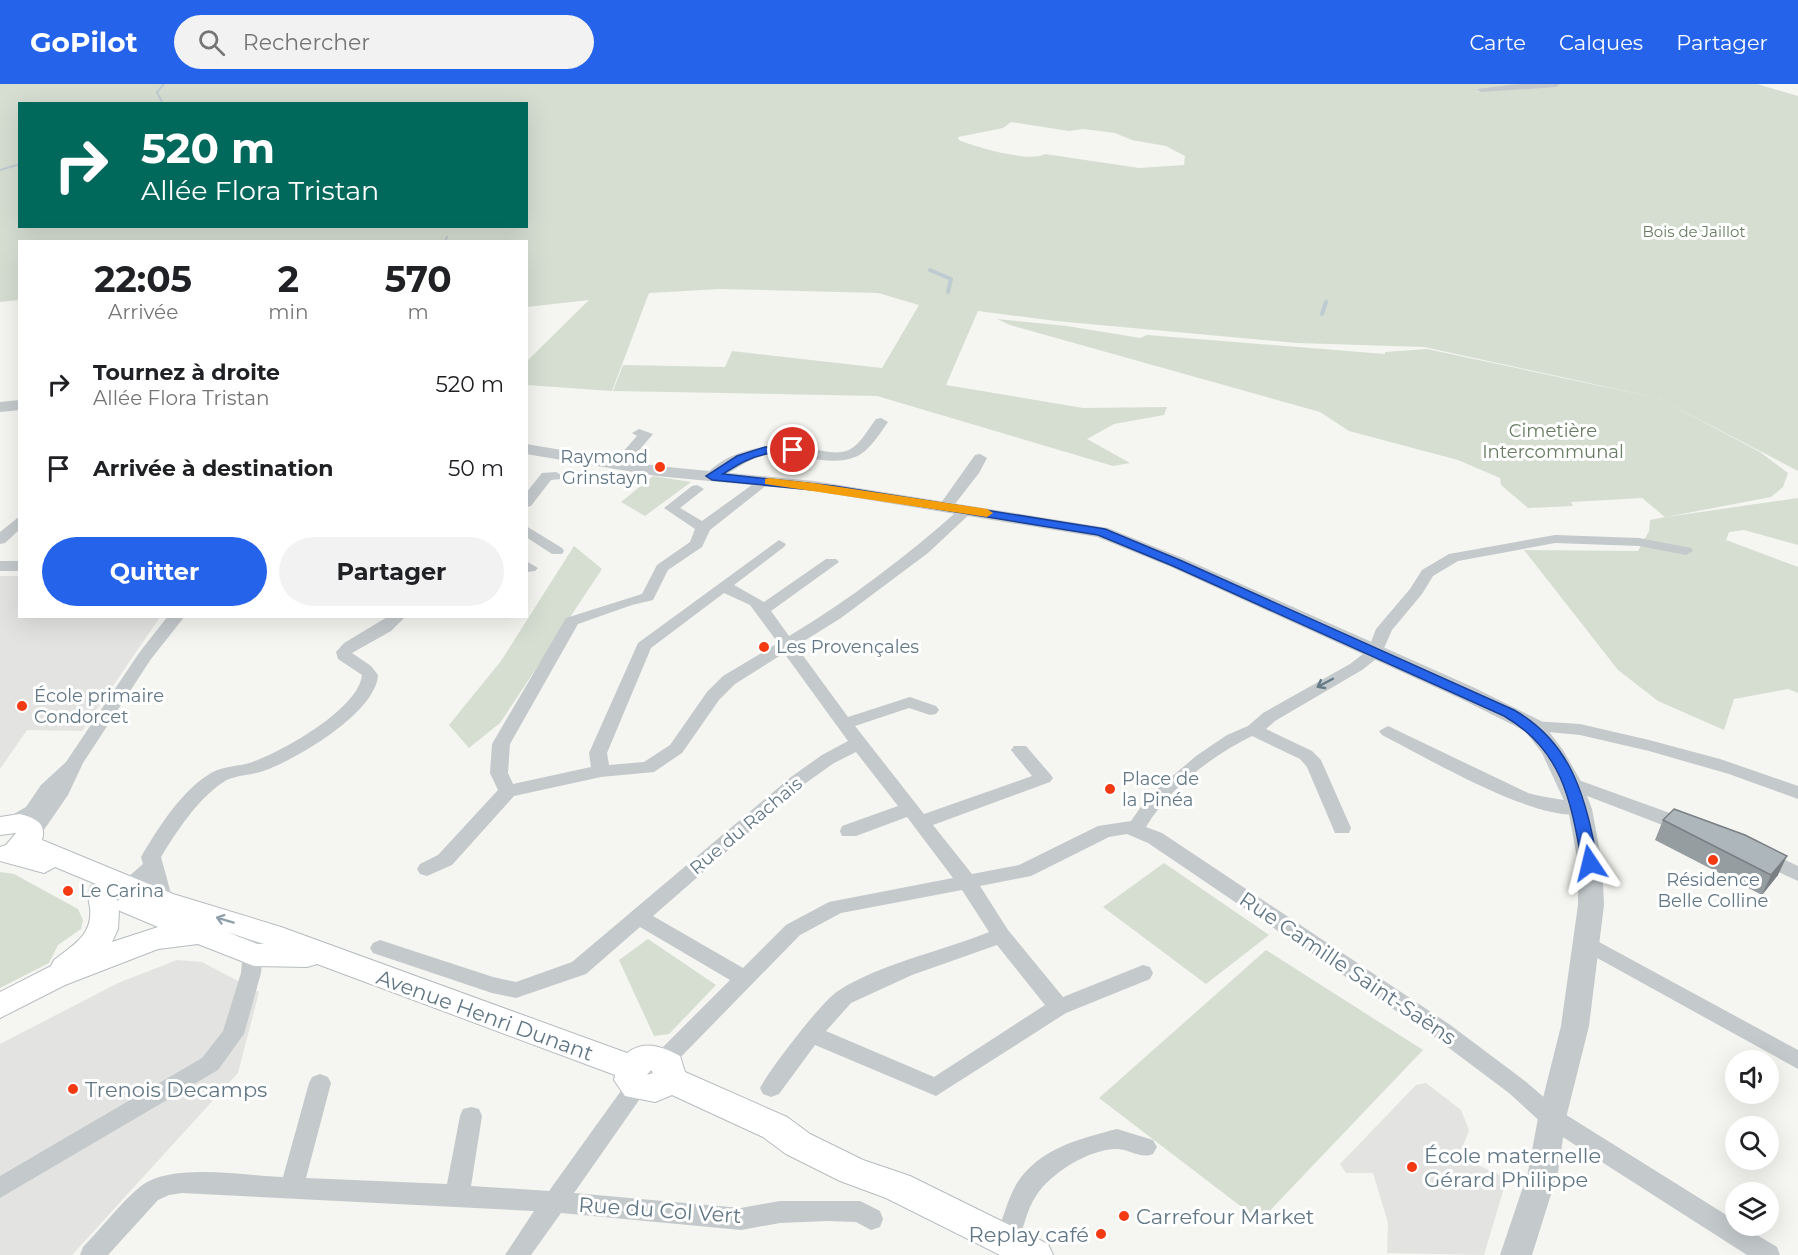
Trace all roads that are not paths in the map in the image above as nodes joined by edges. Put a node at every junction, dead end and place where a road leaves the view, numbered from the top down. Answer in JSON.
{"nodes":[{"id":1,"x":1556,"y":84,"type":"edge"},
{"id":2,"x":1481,"y":89,"type":"dead end"},
{"id":3,"x":18,"y":405,"type":"edge"},
{"id":4,"x":0,"y":407,"type":"edge"},
{"id":5,"x":881,"y":422,"type":"dead end"},
{"id":6,"x":639,"y":433,"type":"dead end"},
{"id":7,"x":528,"y":449,"type":"edge"},
{"id":8,"x":980,"y":458,"type":"dead end"},
{"id":9,"x":618,"y":466,"type":"junction"},
{"id":10,"x":556,"y":476,"type":"dead end"},
{"id":11,"x":712,"y":476,"type":"junction"},
{"id":12,"x":763,"y":481,"type":"junction"},
{"id":13,"x":694,"y":482,"type":"junction"},
{"id":14,"x":528,"y":500,"type":"edge"},
{"id":15,"x":946,"y":506,"type":"junction"},
{"id":16,"x":967,"y":510,"type":"junction"},
{"id":17,"x":18,"y":522,"type":"edge"},
{"id":18,"x":703,"y":528,"type":"junction"},
{"id":19,"x":528,"y":531,"type":"edge"},
{"id":20,"x":0,"y":540,"type":"edge"},
{"id":21,"x":779,"y":544,"type":"dead end"},
{"id":22,"x":557,"y":551,"type":"dead end"},
{"id":23,"x":1686,"y":551,"type":"dead end"},
{"id":24,"x":831,"y":562,"type":"dead end"},
{"id":25,"x":0,"y":566,"type":"edge"},
{"id":26,"x":18,"y":566,"type":"edge"},
{"id":27,"x":723,"y":586,"type":"junction"},
{"id":28,"x":761,"y":611,"type":"junction"},
{"id":29,"x":166,"y":618,"type":"edge"},
{"id":30,"x":175,"y":618,"type":"edge"},
{"id":31,"x":396,"y":618,"type":"edge"},
{"id":32,"x":786,"y":644,"type":"junction"},
{"id":33,"x":1375,"y":652,"type":"junction"},
{"id":34,"x":145,"y":656,"type":"junction"},
{"id":35,"x":930,"y":710,"type":"dead end"},
{"id":36,"x":844,"y":724,"type":"junction"},
{"id":37,"x":1533,"y":726,"type":"junction"},
{"id":38,"x":1254,"y":730,"type":"junction"},
{"id":39,"x":1388,"y":731,"type":"dead end"},
{"id":40,"x":860,"y":743,"type":"junction"},
{"id":41,"x":1020,"y":750,"type":"dead end"},
{"id":42,"x":601,"y":771,"type":"junction"},
{"id":43,"x":1570,"y":783,"type":"junction"},
{"id":44,"x":508,"y":791,"type":"junction"},
{"id":45,"x":1798,"y":794,"type":"edge"},
{"id":46,"x":1580,"y":809,"type":"junction"},
{"id":47,"x":915,"y":815,"type":"junction"},
{"id":48,"x":1342,"y":828,"type":"dead end"},
{"id":49,"x":1136,"y":829,"type":"junction"},
{"id":50,"x":1698,"y":830,"type":"edge"},
{"id":51,"x":849,"y":831,"type":"dead end"},
{"id":52,"x":13,"y":839,"type":"edge"},
{"id":53,"x":1740,"y":846,"type":"edge"},
{"id":54,"x":154,"y":866,"type":"junction"},
{"id":55,"x":427,"y":869,"type":"dead end"},
{"id":56,"x":1798,"y":874,"type":"edge"},
{"id":57,"x":968,"y":883,"type":"junction"},
{"id":58,"x":112,"y":889,"type":"junction"},
{"id":59,"x":155,"y":909,"type":"junction"},
{"id":60,"x":639,"y":917,"type":"junction"},
{"id":61,"x":202,"y":934,"type":"junction"},
{"id":62,"x":1001,"y":935,"type":"junction"},
{"id":63,"x":255,"y":942,"type":"junction"},
{"id":64,"x":111,"y":944,"type":"junction"},
{"id":65,"x":1588,"y":945,"type":"junction"},
{"id":66,"x":380,"y":948,"type":"dead end"},
{"id":67,"x":339,"y":962,"type":"junction"},
{"id":68,"x":1143,"y":973,"type":"dead end"},
{"id":69,"x":745,"y":979,"type":"junction"},
{"id":70,"x":0,"y":1006,"type":"edge"},
{"id":71,"x":1059,"y":1007,"type":"junction"},
{"id":72,"x":811,"y":1034,"type":"junction"},
{"id":73,"x":1798,"y":1060,"type":"edge"},
{"id":74,"x":667,"y":1070,"type":"junction"},
{"id":75,"x":634,"y":1077,"type":"junction"},
{"id":76,"x":320,"y":1083,"type":"dead end"},
{"id":77,"x":771,"y":1088,"type":"dead end"},
{"id":78,"x":471,"y":1116,"type":"dead end"},
{"id":79,"x":1552,"y":1118,"type":"junction"},
{"id":80,"x":1145,"y":1147,"type":"dead end"},
{"id":81,"x":0,"y":1188,"type":"edge"},
{"id":82,"x":292,"y":1188,"type":"junction"},
{"id":83,"x":457,"y":1195,"type":"junction"},
{"id":84,"x":554,"y":1203,"type":"junction"},
{"id":85,"x":871,"y":1219,"type":"dead end"},
{"id":86,"x":1021,"y":1248,"type":"edge"},
{"id":87,"x":92,"y":1255,"type":"edge"},
{"id":88,"x":517,"y":1255,"type":"edge"},
{"id":89,"x":1516,"y":1255,"type":"edge"},
{"id":90,"x":1768,"y":1255,"type":"edge"}],
"edges":[{"from":1,"to":2,"type":"street"},
{"from":3,"to":4,"type":"street"},
{"from":5,"to":11,"type":"street"},
{"from":6,"to":9,"type":"street"},
{"from":7,"to":9,"type":"street"},
{"from":8,"to":15,"type":"street"},
{"from":9,"to":13,"type":"street"},
{"from":10,"to":14,"type":"street"},
{"from":11,"to":12,"type":"street"},
{"from":11,"to":13,"type":"street"},
{"from":12,"to":15,"type":"street"},
{"from":12,"to":18,"type":"street"},
{"from":13,"to":18,"type":"street"},
{"from":15,"to":16,"type":"street"},
{"from":16,"to":32,"type":"street"},
{"from":16,"to":33,"type":"street"},
{"from":17,"to":20,"type":"street"},
{"from":18,"to":44,"type":"street"},
{"from":19,"to":22,"type":"street"},
{"from":21,"to":27,"type":"street"},
{"from":23,"to":33,"type":"street"},
{"from":24,"to":28,"type":"street"},
{"from":25,"to":26,"type":"street"},
{"from":27,"to":28,"type":"street"},
{"from":27,"to":42,"type":"street"},
{"from":28,"to":32,"type":"street"},
{"from":29,"to":34,"type":"street"},
{"from":30,"to":34,"type":"street"},
{"from":31,"to":54,"type":"street"},
{"from":32,"to":36,"type":"street"},
{"from":32,"to":42,"type":"street"},
{"from":33,"to":37,"type":"street"},
{"from":33,"to":38,"type":"street","one_way":true},
{"from":34,"to":52,"type":"street"},
{"from":35,"to":36,"type":"street"},
{"from":36,"to":40,"type":"street"},
{"from":37,"to":43,"type":"street"},
{"from":37,"to":45,"type":"street"},
{"from":38,"to":48,"type":"street"},
{"from":38,"to":49,"type":"street"},
{"from":39,"to":46,"type":"street"},
{"from":40,"to":47,"type":"street"},
{"from":40,"to":60,"type":"street","name":"Rue du Rachais"},
{"from":41,"to":47,"type":"street"},
{"from":42,"to":44,"type":"street"},
{"from":43,"to":46,"type":"street"},
{"from":43,"to":50,"type":"street"},
{"from":44,"to":55,"type":"street"},
{"from":46,"to":65,"type":"street"},
{"from":47,"to":51,"type":"street"},
{"from":47,"to":57,"type":"street"},
{"from":49,"to":57,"type":"street"},
{"from":49,"to":79,"type":"street","name":"Rue Camille Saint-Saëns"},
{"from":52,"to":58,"type":"main road"},
{"from":53,"to":56,"type":"street"},
{"from":54,"to":58,"type":"street"},
{"from":54,"to":59,"type":"street"},
{"from":57,"to":62,"type":"street"},
{"from":57,"to":69,"type":"street"},
{"from":58,"to":59,"type":"main road"},
{"from":58,"to":64,"type":"main road"},
{"from":59,"to":61,"type":"main road"},
{"from":63,"to":59,"type":"main road","one_way":true},
{"from":59,"to":64,"type":"main road"},
{"from":60,"to":66,"type":"street","name":"Rue du Rachais"},
{"from":60,"to":69,"type":"street"},
{"from":61,"to":63,"type":"main road"},
{"from":61,"to":64,"type":"main road"},
{"from":62,"to":71,"type":"street"},
{"from":62,"to":72,"type":"street"},
{"from":63,"to":67,"type":"main road"},
{"from":63,"to":67,"type":"main road"},
{"from":63,"to":81,"type":"street"},
{"from":64,"to":70,"type":"main road"},
{"from":65,"to":73,"type":"street"},
{"from":65,"to":79,"type":"street"},
{"from":67,"to":75,"type":"main road","name":"Avenue Henri Dunant"},
{"from":68,"to":71,"type":"street"},
{"from":69,"to":74,"type":"street"},
{"from":71,"to":72,"type":"street"},
{"from":72,"to":77,"type":"street"},
{"from":74,"to":75,"type":"main road"},
{"from":74,"to":86,"type":"main road"},
{"from":75,"to":84,"type":"street"},
{"from":76,"to":82,"type":"street"},
{"from":78,"to":83,"type":"street"},
{"from":79,"to":89,"type":"street"},
{"from":79,"to":90,"type":"street","name":"Rue Camille Saint-Saëns"},
{"from":80,"to":86,"type":"street"},
{"from":82,"to":83,"type":"street","name":"Rue du Col Vert"},
{"from":82,"to":87,"type":"street","name":"Rue du Col Vert"},
{"from":83,"to":84,"type":"street","name":"Rue du Col Vert"},
{"from":84,"to":85,"type":"street","name":"Rue du Col Vert"},
{"from":84,"to":88,"type":"street"}]}
